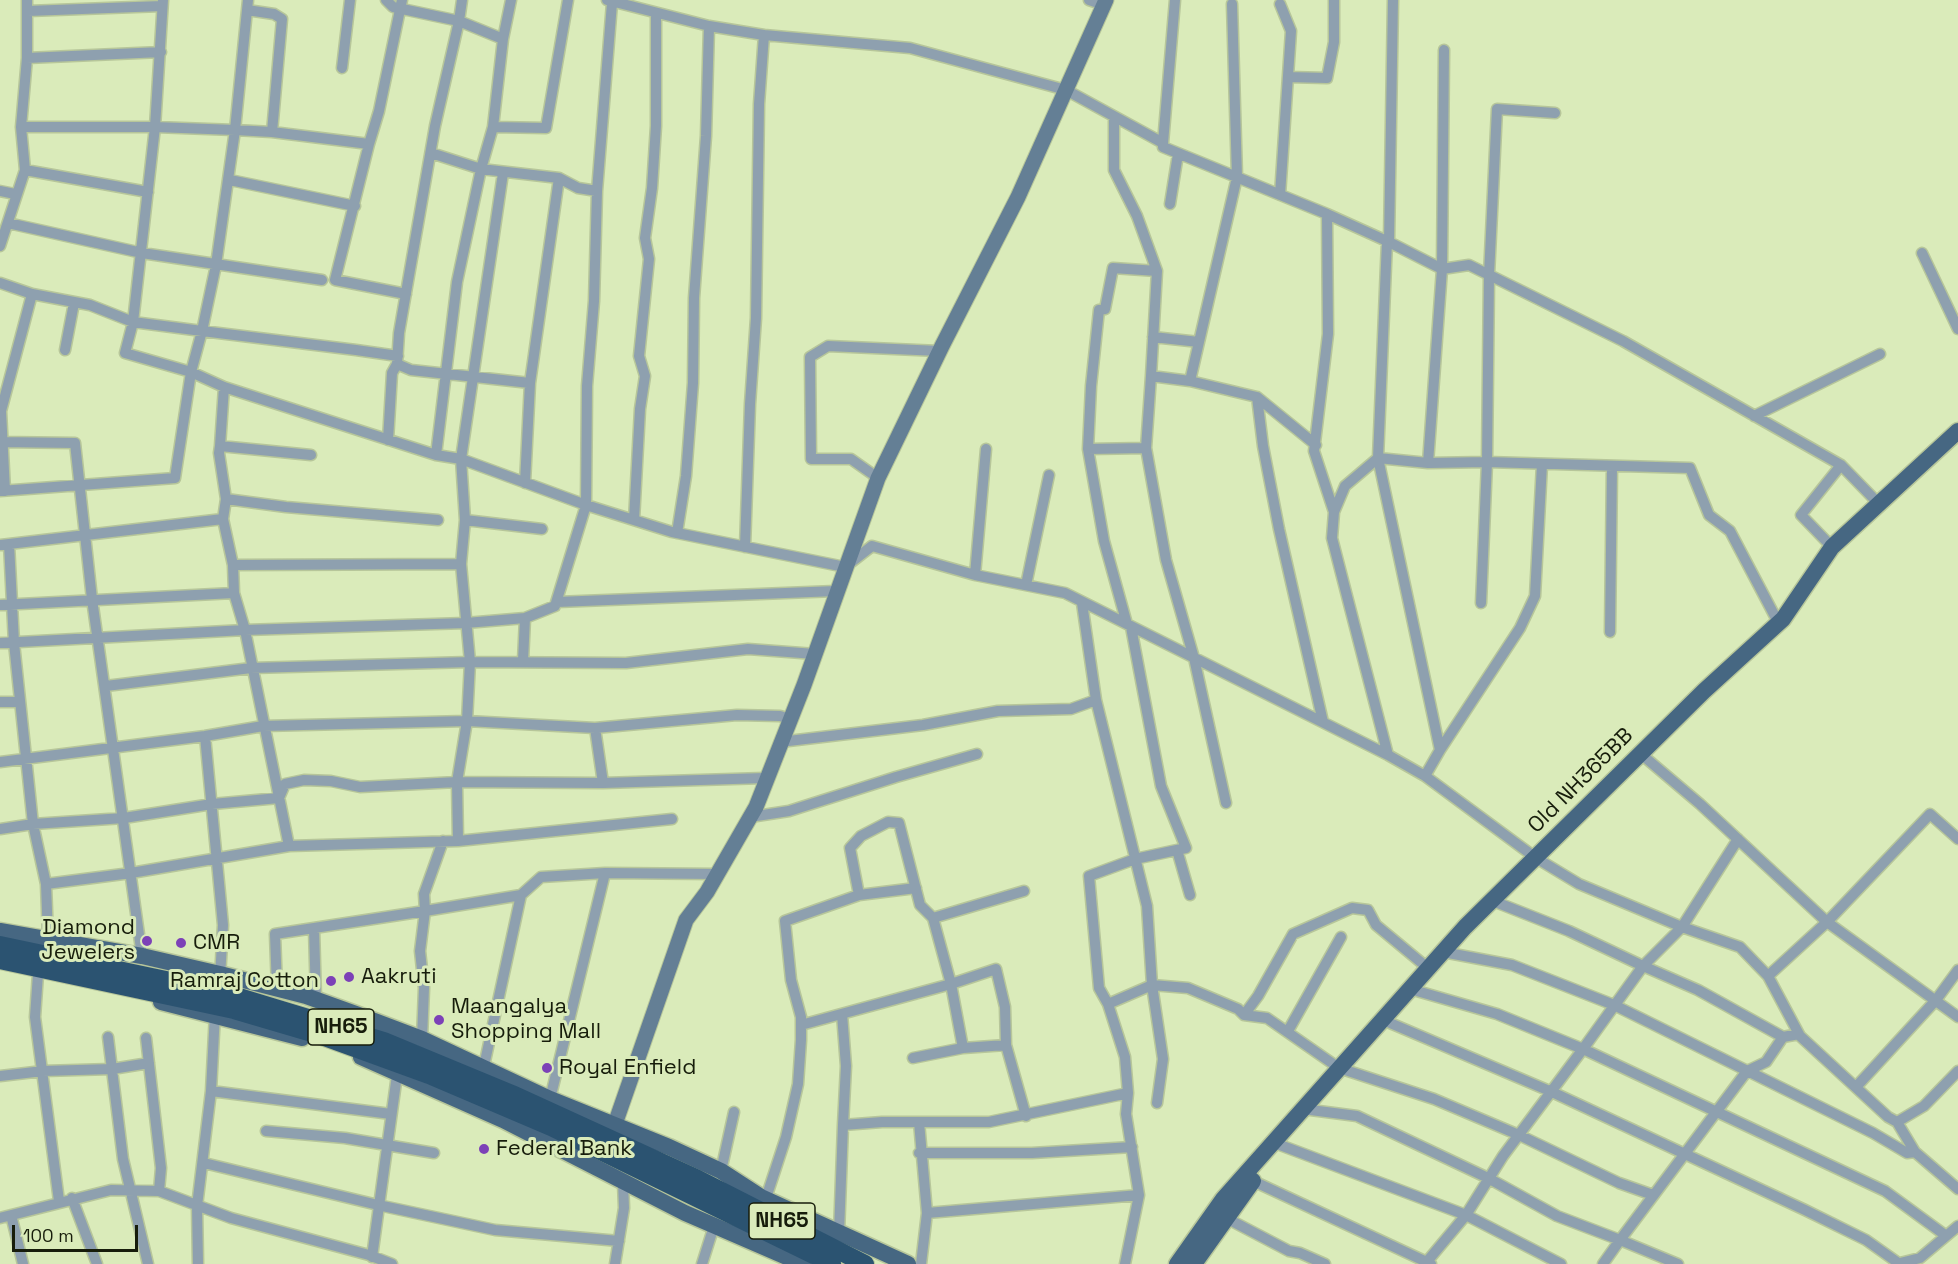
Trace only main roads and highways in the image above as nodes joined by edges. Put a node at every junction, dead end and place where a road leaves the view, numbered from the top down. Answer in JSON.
{"nodes":[{"id":1,"x":1958,"y":431,"type":"edge"},
{"id":2,"x":0,"y":931,"type":"edge"},
{"id":3,"x":0,"y":945,"type":"edge"},
{"id":4,"x":0,"y":960,"type":"edge"},
{"id":5,"x":0,"y":967,"type":"edge"},
{"id":6,"x":663,"y":1162,"type":"junction"},
{"id":7,"x":1250,"y":1178,"type":"junction"},
{"id":8,"x":698,"y":1179,"type":"junction"},
{"id":9,"x":803,"y":1264,"type":"edge"},
{"id":10,"x":832,"y":1264,"type":"edge"},
{"id":11,"x":865,"y":1264,"type":"edge"},
{"id":12,"x":908,"y":1264,"type":"edge"},
{"id":13,"x":1177,"y":1264,"type":"edge"},
{"id":14,"x":1194,"y":1264,"type":"edge"}],
"edges":[{"from":1,"to":7,"type":"main road","name":"Old NH365BB"},
{"from":2,"to":6,"type":"main road"},
{"from":3,"to":6,"type":"highway","number":"NH65"},
{"from":4,"to":6,"type":"highway","number":"NH65"},
{"from":5,"to":9,"type":"main road"},
{"from":6,"to":8,"type":"highway","number":"NH65"},
{"from":6,"to":8,"type":"main road"},
{"from":7,"to":13,"type":"main road","name":"Old NH365BB"},
{"from":7,"to":14,"type":"main road","name":"Old NH365BB"},
{"from":8,"to":10,"type":"highway","number":"NH65"},
{"from":8,"to":11,"type":"highway","number":"NH65"},
{"from":8,"to":12,"type":"main road"}]}
